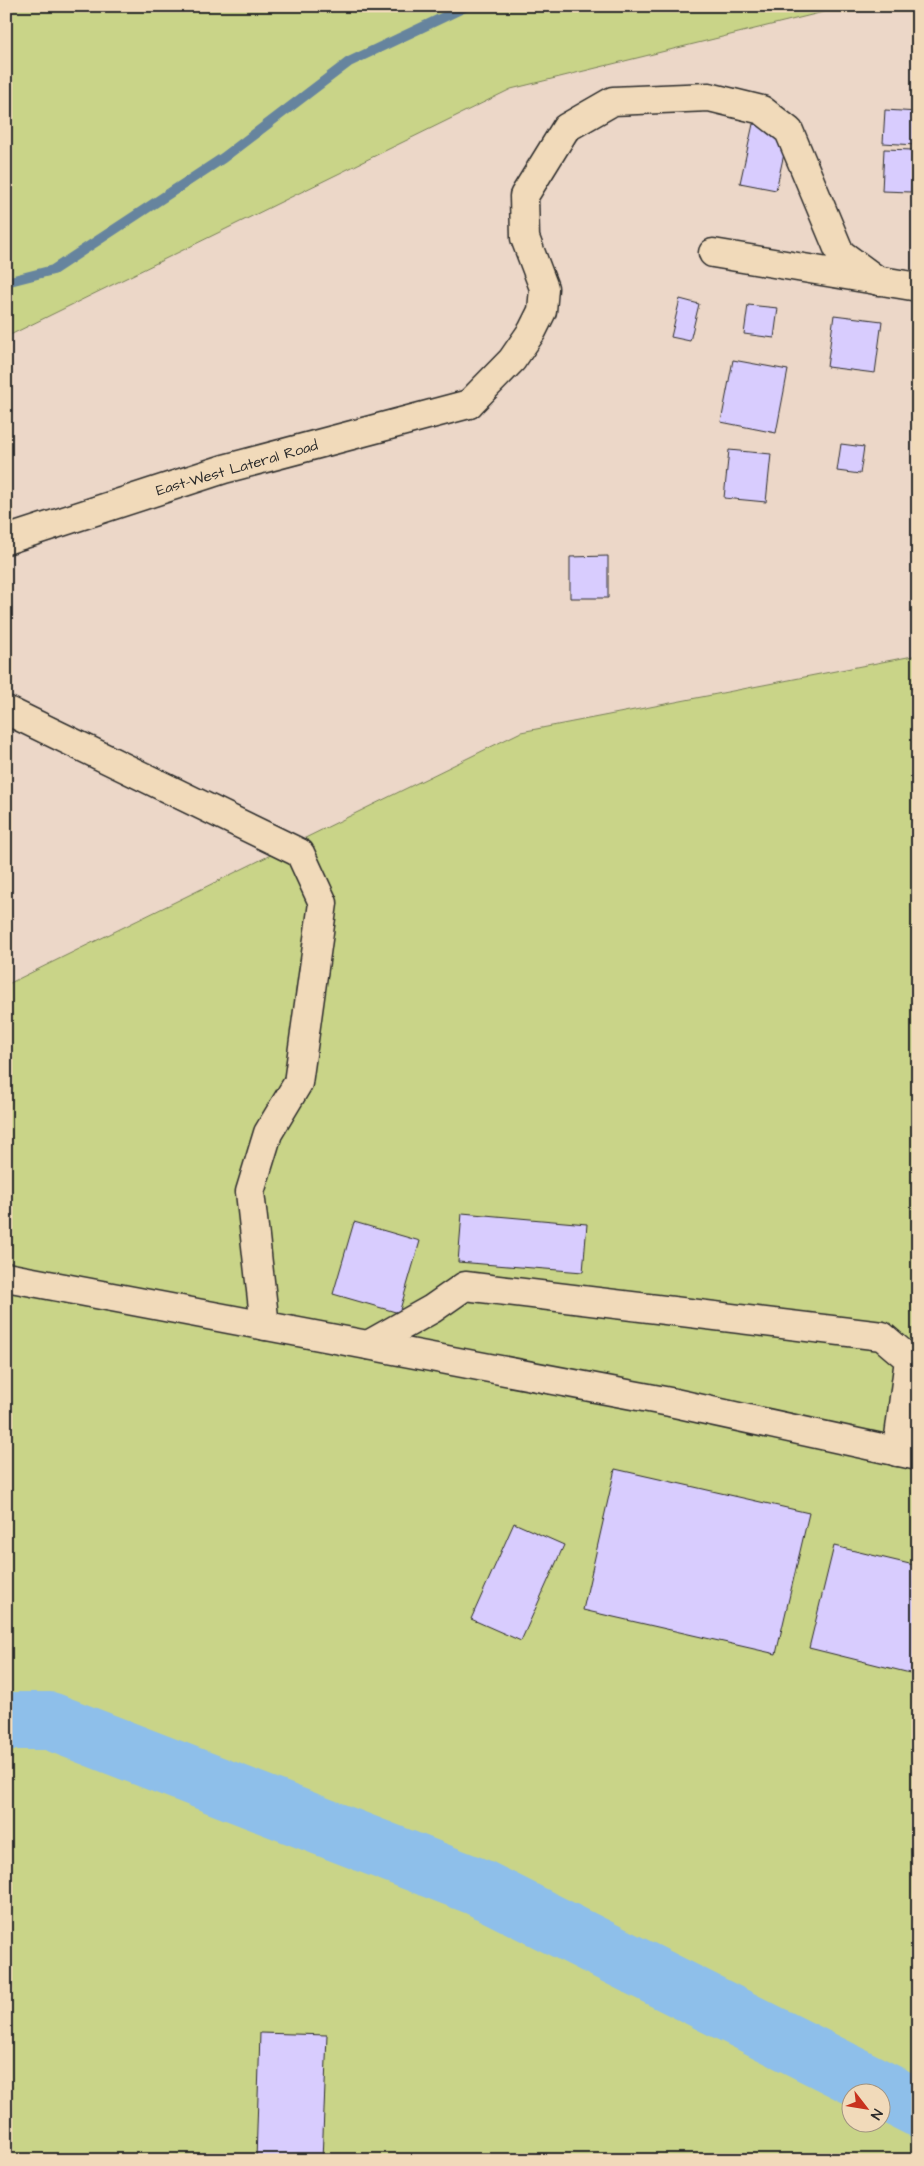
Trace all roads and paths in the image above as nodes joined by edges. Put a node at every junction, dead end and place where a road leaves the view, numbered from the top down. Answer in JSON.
{"nodes":[{"id":1,"x":713,"y":252,"type":"dead end"},
{"id":2,"x":878,"y":281,"type":"junction"},
{"id":3,"x":918,"y":288,"type":"edge"},
{"id":4,"x":6,"y":540,"type":"edge"},
{"id":5,"x":6,"y":710,"type":"edge"},
{"id":6,"x":6,"y":1277,"type":"edge"},
{"id":7,"x":265,"y":1326,"type":"junction"},
{"id":8,"x":368,"y":1345,"type":"junction"},
{"id":9,"x":908,"y":1454,"type":"edge"}],
"edges":[{"from":1,"to":2,"type":"street"},
{"from":2,"to":3,"type":"street"},
{"from":2,"to":4,"type":"street","name":"East-West Lateral Road"},
{"from":5,"to":7,"type":"street"},
{"from":6,"to":7,"type":"street"},
{"from":7,"to":8,"type":"street"},
{"from":8,"to":9,"type":"street"},
{"from":8,"to":9,"type":"street"}]}
